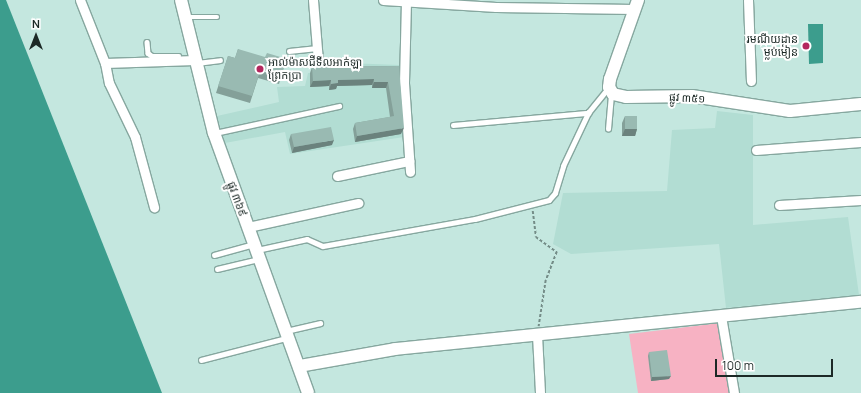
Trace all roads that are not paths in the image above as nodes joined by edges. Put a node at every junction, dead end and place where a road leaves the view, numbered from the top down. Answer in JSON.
{"nodes":[{"id":1,"x":80,"y":0,"type":"edge"},
{"id":2,"x":181,"y":0,"type":"edge"},
{"id":3,"x":313,"y":0,"type":"edge"},
{"id":4,"x":383,"y":0,"type":"edge"},
{"id":5,"x":748,"y":0,"type":"edge"},
{"id":6,"x":406,"y":1,"type":"junction"},
{"id":7,"x":418,"y":1,"type":"edge"},
{"id":8,"x":636,"y":5,"type":"edge"},
{"id":9,"x":217,"y":16,"type":"dead end"},
{"id":10,"x":185,"y":17,"type":"junction"},
{"id":11,"x":147,"y":42,"type":"dead end"},
{"id":12,"x":317,"y":48,"type":"junction"},
{"id":13,"x":289,"y":51,"type":"dead end"},
{"id":14,"x":195,"y":60,"type":"junction"},
{"id":15,"x":220,"y":60,"type":"dead end"},
{"id":16,"x":318,"y":61,"type":"dead end"},
{"id":17,"x":105,"y":63,"type":"junction"},
{"id":18,"x":751,"y":81,"type":"dead end"},
{"id":19,"x":610,"y":89,"type":"junction"},
{"id":20,"x":861,"y":104,"type":"edge"},
{"id":21,"x":339,"y":106,"type":"dead end"},
{"id":22,"x":588,"y":113,"type":"junction"},
{"id":23,"x":453,"y":125,"type":"dead end"},
{"id":24,"x":608,"y":129,"type":"dead end"},
{"id":25,"x":214,"y":134,"type":"junction"},
{"id":26,"x":861,"y":142,"type":"edge"},
{"id":27,"x":756,"y":150,"type":"dead end"},
{"id":28,"x":409,"y":161,"type":"junction"},
{"id":29,"x":410,"y":172,"type":"dead end"},
{"id":30,"x":337,"y":176,"type":"dead end"},
{"id":31,"x":861,"y":200,"type":"edge"},
{"id":32,"x":358,"y":203,"type":"dead end"},
{"id":33,"x":779,"y":205,"type":"dead end"},
{"id":34,"x":154,"y":207,"type":"dead end"},
{"id":35,"x":248,"y":227,"type":"junction"},
{"id":36,"x":256,"y":251,"type":"junction"},
{"id":37,"x":214,"y":255,"type":"dead end"},
{"id":38,"x":217,"y":269,"type":"dead end"},
{"id":39,"x":861,"y":302,"type":"edge"},
{"id":40,"x":721,"y":316,"type":"junction"},
{"id":41,"x":320,"y":323,"type":"dead end"},
{"id":42,"x":287,"y":334,"type":"junction"},
{"id":43,"x":538,"y":335,"type":"junction"},
{"id":44,"x":201,"y":360,"type":"dead end"},
{"id":45,"x":299,"y":366,"type":"junction"},
{"id":46,"x":308,"y":393,"type":"edge"},
{"id":47,"x":540,"y":393,"type":"edge"},
{"id":48,"x":734,"y":393,"type":"edge"}],
"edges":[{"from":1,"to":17,"type":"street"},
{"from":2,"to":10,"type":"street","name":"ផ្លូវ ៣៦៩"},
{"from":3,"to":12,"type":"street"},
{"from":4,"to":6,"type":"street"},
{"from":5,"to":18,"type":"street"},
{"from":6,"to":7,"type":"street"},
{"from":6,"to":28,"type":"street"},
{"from":7,"to":8,"type":"street"},
{"from":8,"to":19,"type":"street"},
{"from":9,"to":10,"type":"lane"},
{"from":10,"to":14,"type":"street","name":"ផ្លូវ ៣៦៩"},
{"from":11,"to":14,"type":"lane"},
{"from":12,"to":13,"type":"lane"},
{"from":12,"to":16,"type":"street"},
{"from":14,"to":15,"type":"lane"},
{"from":14,"to":17,"type":"street"},
{"from":14,"to":25,"type":"street","name":"ផ្លូវ ៣៦៩"},
{"from":17,"to":34,"type":"street"},
{"from":19,"to":20,"type":"street","name":"ផ្លូវ ៣៥១"},
{"from":19,"to":22,"type":"lane"},
{"from":19,"to":24,"type":"lane"},
{"from":21,"to":25,"type":"lane"},
{"from":22,"to":23,"type":"lane"},
{"from":22,"to":36,"type":"lane"},
{"from":25,"to":35,"type":"street","name":"ផ្លូវ ៣៦៩"},
{"from":26,"to":27,"type":"street"},
{"from":28,"to":29,"type":"street"},
{"from":28,"to":30,"type":"street"},
{"from":31,"to":33,"type":"street"},
{"from":32,"to":35,"type":"street"},
{"from":35,"to":36,"type":"street","name":"ផ្លូវ ៣៦៩"},
{"from":36,"to":37,"type":"lane"},
{"from":36,"to":38,"type":"lane"},
{"from":36,"to":42,"type":"street","name":"ផ្លូវ ៣៦៩"},
{"from":39,"to":40,"type":"street"},
{"from":40,"to":43,"type":"street"},
{"from":40,"to":48,"type":"street"},
{"from":41,"to":42,"type":"lane"},
{"from":42,"to":44,"type":"lane"},
{"from":42,"to":45,"type":"street","name":"ផ្លូវ ៣៦៩"},
{"from":43,"to":45,"type":"street"},
{"from":43,"to":47,"type":"street"},
{"from":45,"to":46,"type":"street","name":"ផ្លូវ ៣៦៩"}]}
